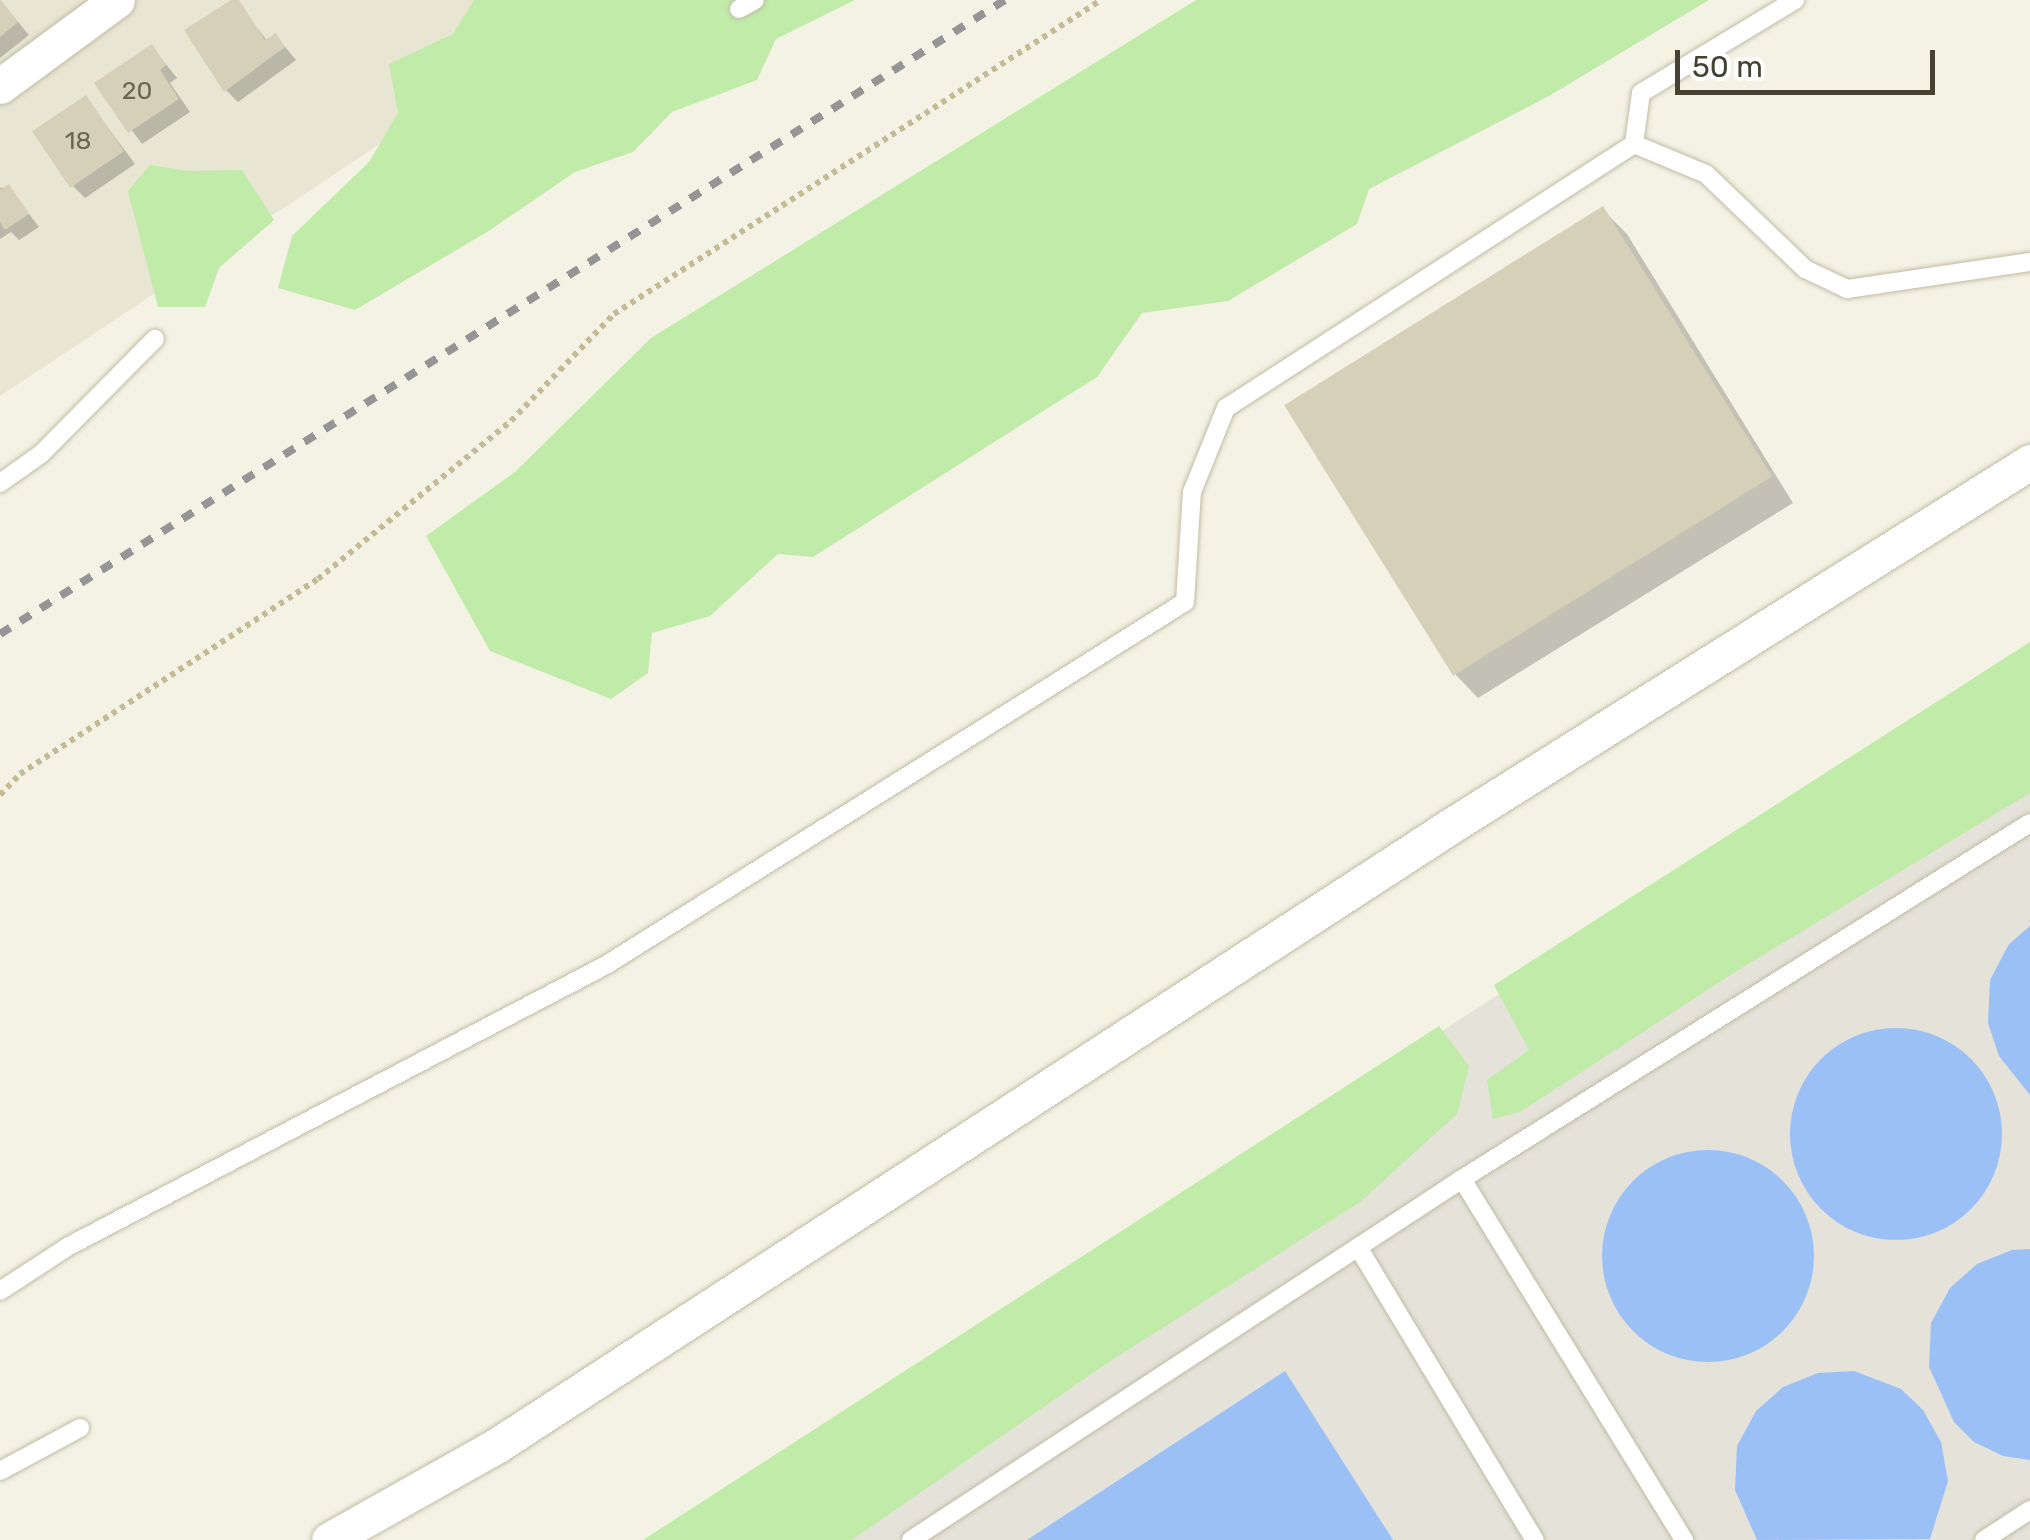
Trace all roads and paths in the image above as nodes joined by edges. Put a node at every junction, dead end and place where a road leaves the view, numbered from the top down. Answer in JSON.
{"nodes":[{"id":1,"x":118,"y":0,"type":"edge"},
{"id":2,"x":1101,"y":0,"type":"edge"},
{"id":3,"x":1795,"y":0,"type":"edge"},
{"id":4,"x":0,"y":86,"type":"edge"},
{"id":5,"x":1634,"y":144,"type":"junction"},
{"id":6,"x":2030,"y":262,"type":"edge"},
{"id":7,"x":155,"y":339,"type":"dead end"},
{"id":8,"x":2030,"y":462,"type":"edge"},
{"id":9,"x":0,"y":483,"type":"edge"},
{"id":10,"x":0,"y":795,"type":"edge"},
{"id":11,"x":2030,"y":823,"type":"edge"},
{"id":12,"x":1462,"y":1179,"type":"junction"},
{"id":13,"x":1358,"y":1247,"type":"junction"},
{"id":14,"x":0,"y":1291,"type":"edge"},
{"id":15,"x":80,"y":1428,"type":"dead end"},
{"id":16,"x":0,"y":1471,"type":"edge"},
{"id":17,"x":2030,"y":1510,"type":"edge"},
{"id":18,"x":329,"y":1540,"type":"edge"},
{"id":19,"x":911,"y":1540,"type":"edge"},
{"id":20,"x":1535,"y":1540,"type":"edge"},
{"id":21,"x":1684,"y":1540,"type":"edge"},
{"id":22,"x":1984,"y":1540,"type":"edge"}],
"edges":[{"from":1,"to":4,"type":"street"},
{"from":2,"to":10,"type":"path"},
{"from":3,"to":5,"type":"lane"},
{"from":5,"to":6,"type":"lane"},
{"from":5,"to":14,"type":"lane"},
{"from":7,"to":9,"type":"lane"},
{"from":8,"to":18,"type":"street"},
{"from":11,"to":12,"type":"lane"},
{"from":12,"to":13,"type":"lane"},
{"from":12,"to":21,"type":"lane"},
{"from":13,"to":19,"type":"lane"},
{"from":13,"to":20,"type":"lane"},
{"from":15,"to":16,"type":"lane"},
{"from":17,"to":22,"type":"lane"}]}
